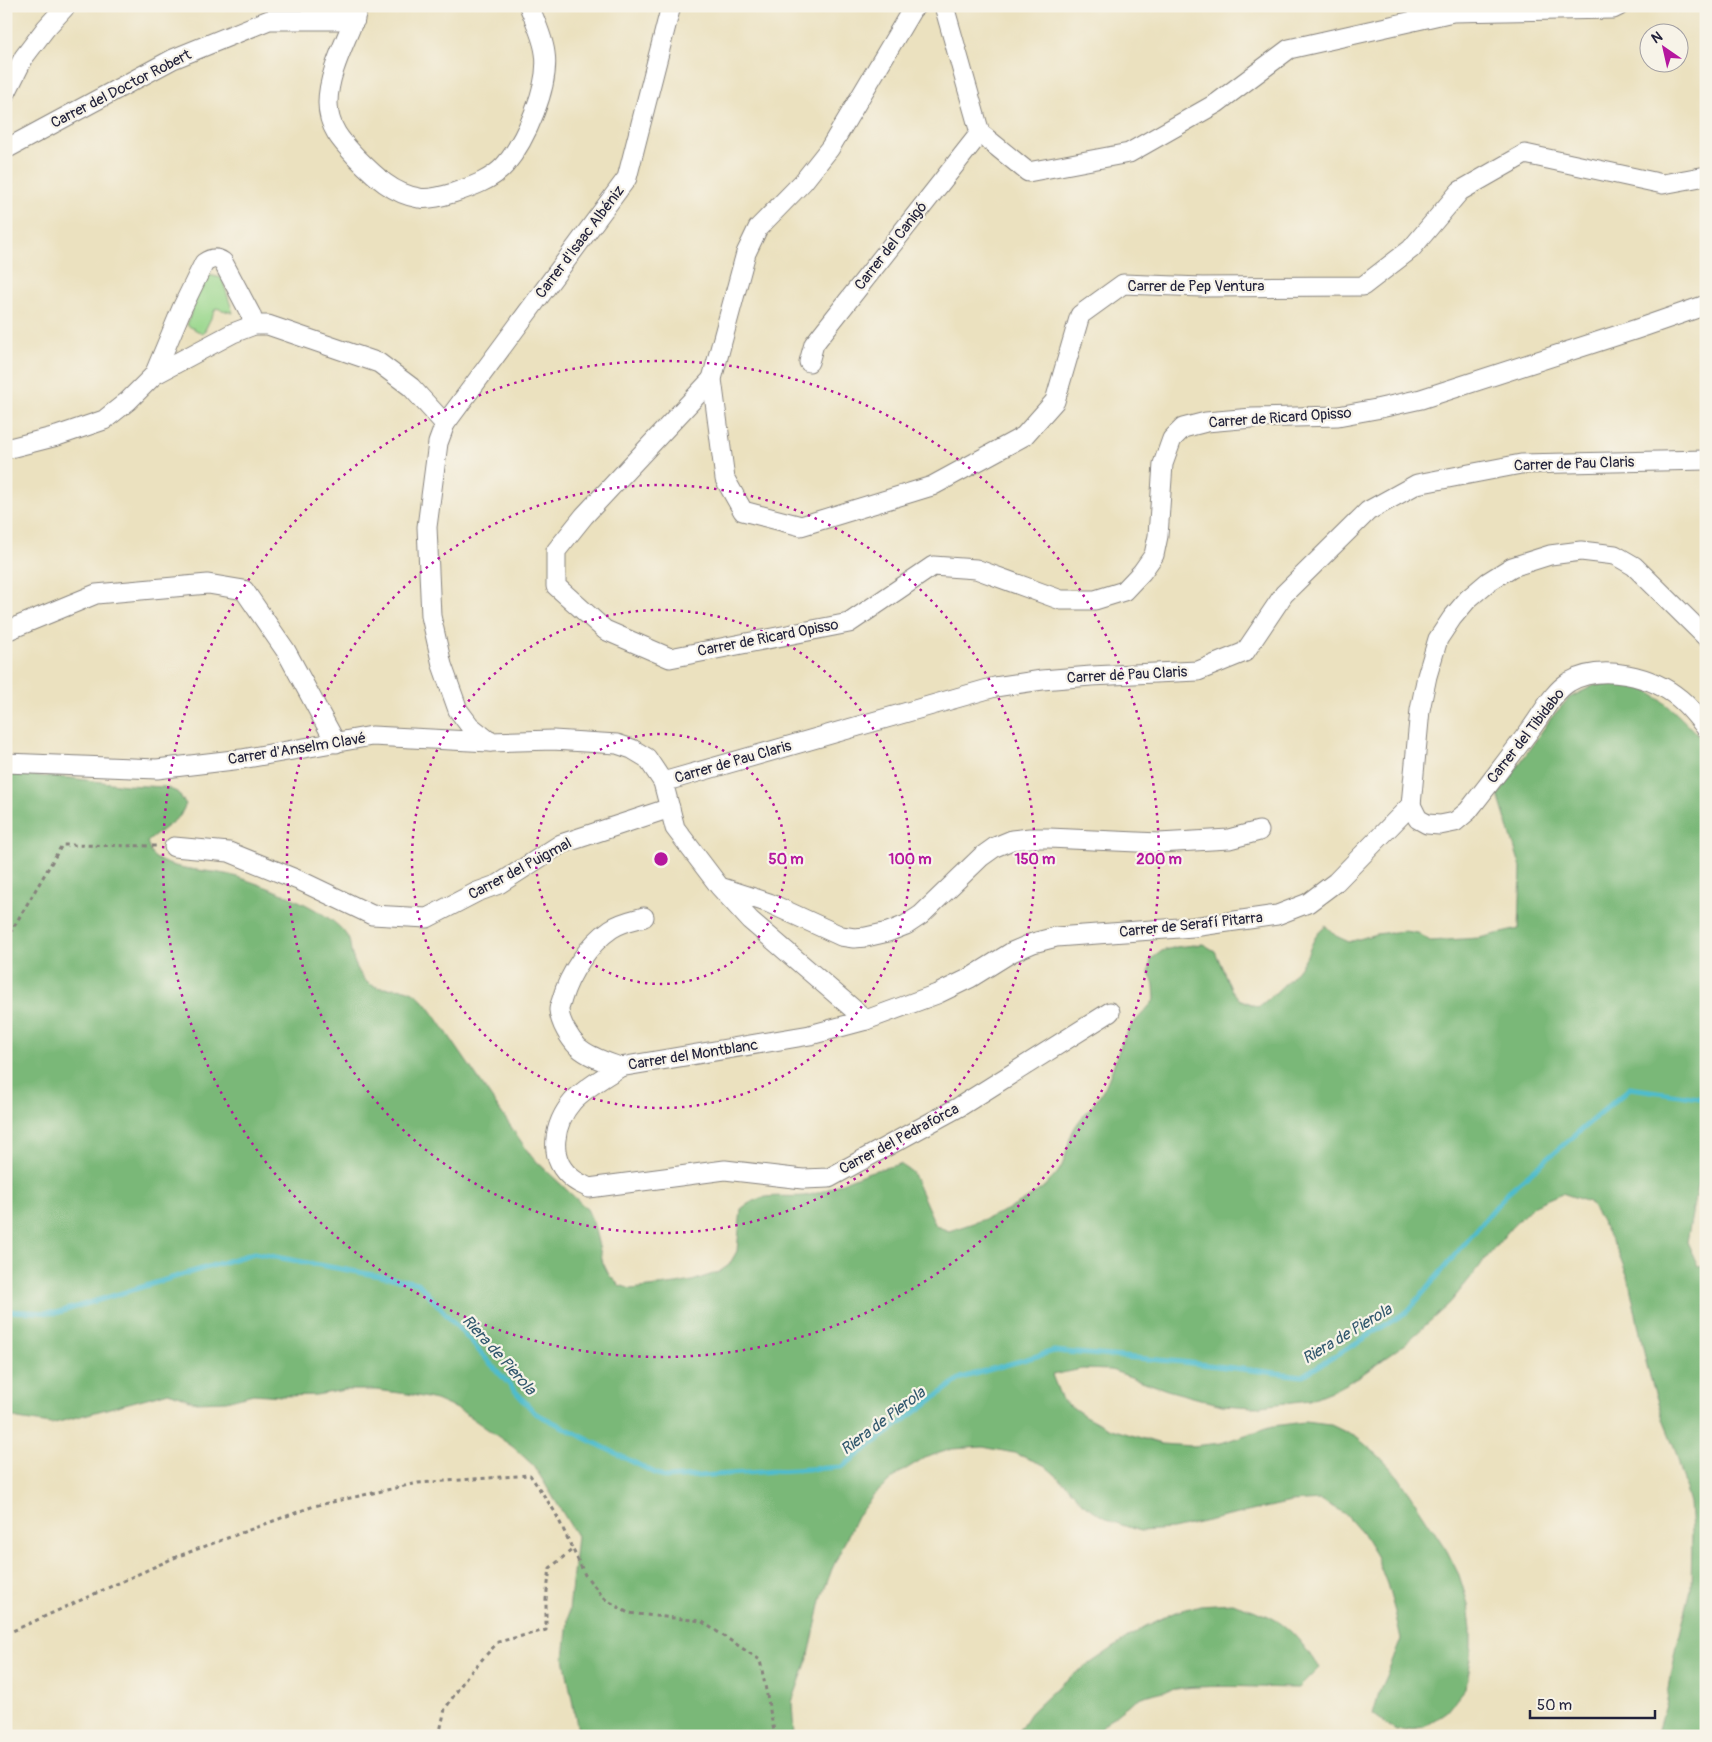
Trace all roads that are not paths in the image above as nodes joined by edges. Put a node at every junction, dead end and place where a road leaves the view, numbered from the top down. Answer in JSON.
{"nodes":[{"id":1,"x":66,"y":6,"type":"edge"},
{"id":2,"x":529,"y":6,"type":"edge"},
{"id":3,"x":670,"y":6,"type":"edge"},
{"id":4,"x":916,"y":6,"type":"edge"},
{"id":5,"x":1619,"y":6,"type":"edge"},
{"id":6,"x":945,"y":7,"type":"edge"},
{"id":7,"x":357,"y":13,"type":"edge"},
{"id":8,"x":6,"y":93,"type":"edge"},
{"id":9,"x":980,"y":133,"type":"junction"},
{"id":10,"x":6,"y":149,"type":"edge"},
{"id":11,"x":1706,"y":176,"type":"edge"},
{"id":12,"x":1706,"y":305,"type":"edge"},
{"id":13,"x":254,"y":325,"type":"junction"},
{"id":14,"x":809,"y":362,"type":"dead end"},
{"id":15,"x":154,"y":375,"type":"junction"},
{"id":16,"x":712,"y":379,"type":"junction"},
{"id":17,"x":445,"y":424,"type":"junction"},
{"id":18,"x":6,"y":449,"type":"edge"},
{"id":19,"x":1706,"y":460,"type":"edge"},
{"id":20,"x":6,"y":631,"type":"edge"},
{"id":21,"x":1706,"y":636,"type":"edge"},
{"id":22,"x":1706,"y":728,"type":"edge"},
{"id":23,"x":490,"y":742,"type":"junction"},
{"id":24,"x":336,"y":743,"type":"junction"},
{"id":25,"x":6,"y":763,"type":"edge"},
{"id":26,"x":663,"y":782,"type":"junction"},
{"id":27,"x":1411,"y":806,"type":"junction"},
{"id":28,"x":670,"y":808,"type":"junction"},
{"id":29,"x":1259,"y":831,"type":"dead end"},
{"id":30,"x":174,"y":847,"type":"road end"},
{"id":31,"x":719,"y":886,"type":"junction"},
{"id":32,"x":644,"y":917,"type":"dead end"},
{"id":33,"x":1110,"y":1012,"type":"dead end"},
{"id":34,"x":866,"y":1020,"type":"junction"},
{"id":35,"x":620,"y":1067,"type":"junction"}],
"edges":[{"from":1,"to":8,"type":"street"},
{"from":2,"to":7,"type":"street"},
{"from":3,"to":17,"type":"street","name":"Carrer d'Isaac Albéniz"},
{"from":4,"to":16,"type":"street","name":"Carrer de Pep Ventura"},
{"from":5,"to":9,"type":"street"},
{"from":6,"to":9,"type":"street"},
{"from":7,"to":10,"type":"street","name":"Carrer del Doctor Robert"},
{"from":9,"to":14,"type":"street","name":"Carrer del Canigó"},
{"from":11,"to":16,"type":"street","name":"Carrer de Pep Ventura"},
{"from":12,"to":16,"type":"street","name":"Carrer de Ricard Opisso"},
{"from":13,"to":15,"type":"street"},
{"from":13,"to":15,"type":"street"},
{"from":13,"to":17,"type":"street"},
{"from":15,"to":18,"type":"street"},
{"from":17,"to":23,"type":"street","name":"Carrer d'Isaac Albéniz"},
{"from":19,"to":26,"type":"street","name":"Carrer de Pau Claris"},
{"from":20,"to":24,"type":"street"},
{"from":21,"to":27,"type":"street"},
{"from":22,"to":27,"type":"street","name":"Carrer del Tibidabo"},
{"from":23,"to":24,"type":"street","name":"Carrer d'Anselm Clavé"},
{"from":23,"to":26,"type":"street","name":"Carrer d'Anselm Clavé"},
{"from":24,"to":25,"type":"street","name":"Carrer d'Anselm Clavé"},
{"from":26,"to":28,"type":"street"},
{"from":27,"to":34,"type":"street","name":"Carrer de Serafí Pitarra"},
{"from":28,"to":30,"type":"street","name":"Carrer del Puigmal"},
{"from":28,"to":31,"type":"street"},
{"from":29,"to":31,"type":"street"},
{"from":31,"to":34,"type":"street"},
{"from":32,"to":35,"type":"street","name":"Carrer del Montblanc"},
{"from":33,"to":35,"type":"street","name":"Carrer del Pedraforca"},
{"from":34,"to":35,"type":"street","name":"Carrer del Montblanc"}]}
